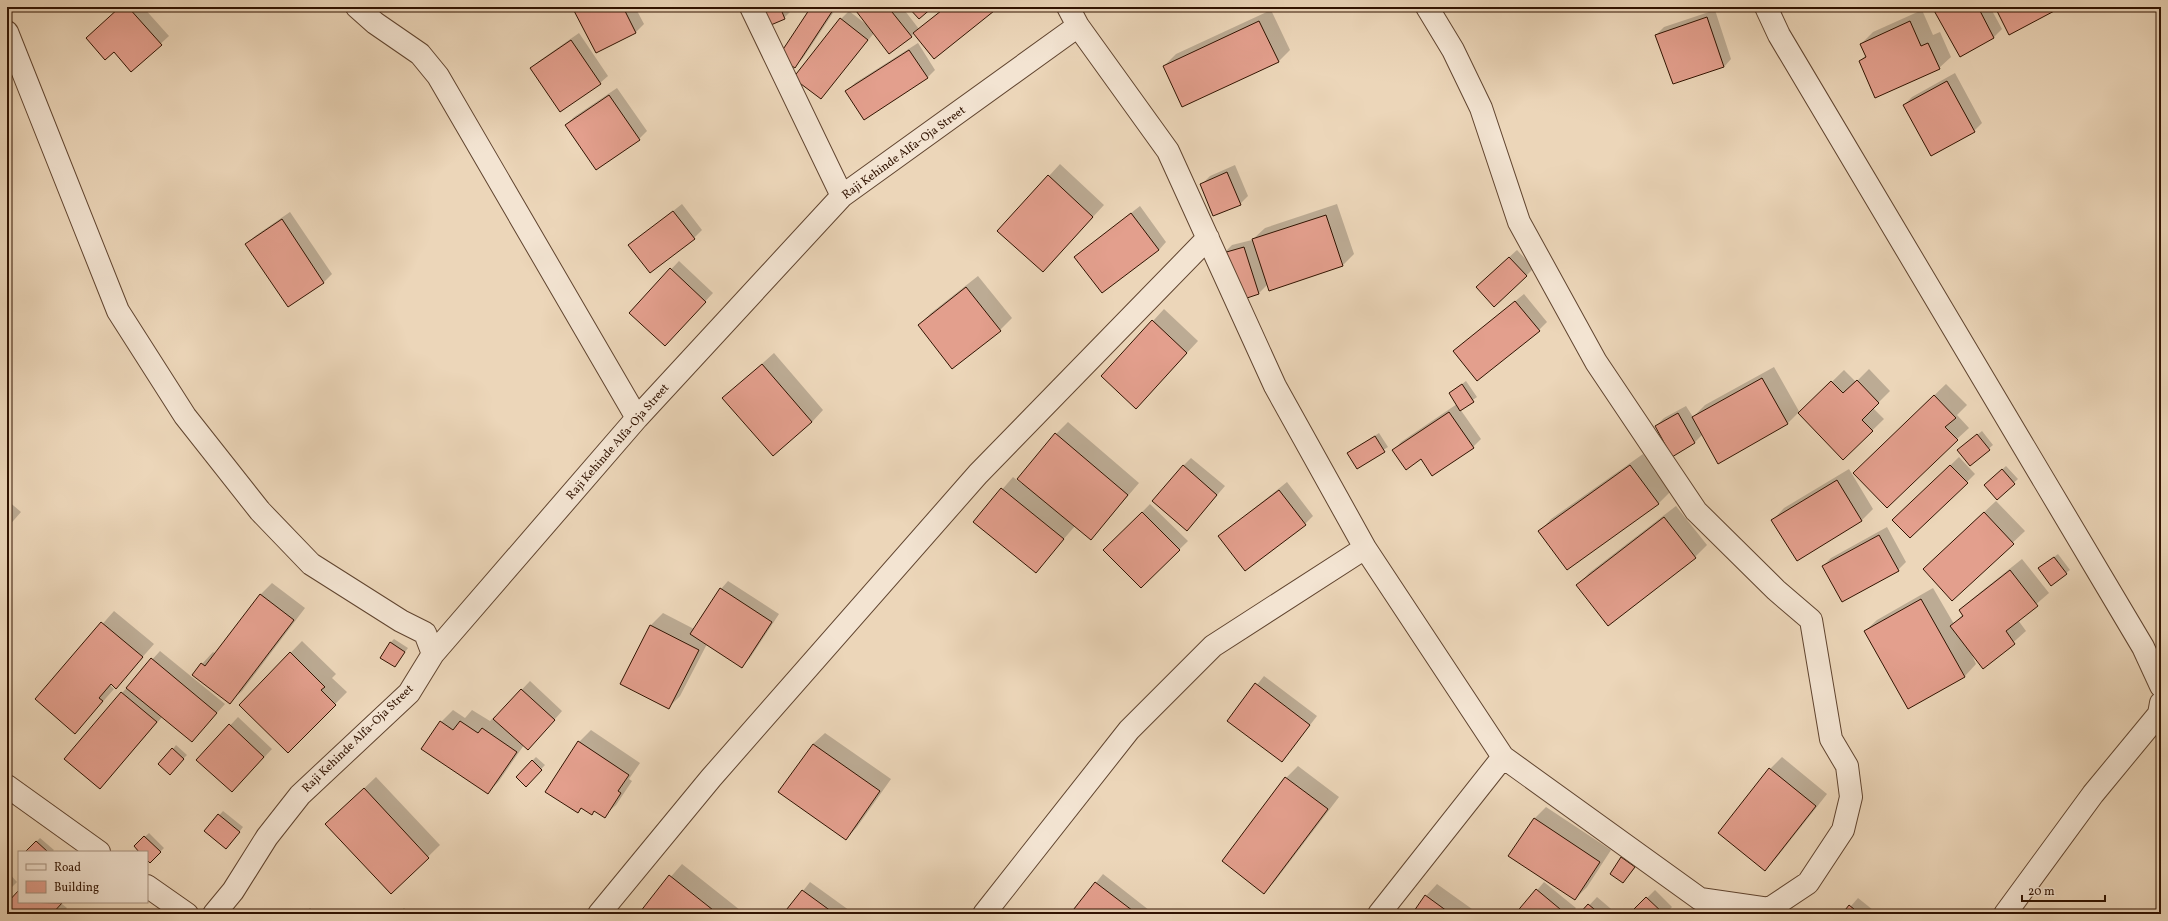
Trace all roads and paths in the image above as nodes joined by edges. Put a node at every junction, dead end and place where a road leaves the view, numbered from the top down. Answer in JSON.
{"nodes":[{"id":1,"x":357,"y":7,"type":"edge"},
{"id":2,"x":751,"y":7,"type":"edge"},
{"id":3,"x":1068,"y":7,"type":"edge"},
{"id":4,"x":1427,"y":7,"type":"edge"},
{"id":5,"x":1766,"y":7,"type":"edge"},
{"id":6,"x":1078,"y":26,"type":"junction"},
{"id":7,"x":7,"y":32,"type":"edge"},
{"id":8,"x":842,"y":196,"type":"junction"},
{"id":9,"x":1208,"y":238,"type":"junction"},
{"id":10,"x":637,"y":418,"type":"junction"},
{"id":11,"x":1365,"y":548,"type":"junction"},
{"id":12,"x":434,"y":654,"type":"junction"},
{"id":13,"x":2161,"y":686,"type":"edge"},
{"id":14,"x":2161,"y":703,"type":"edge"},
{"id":15,"x":1503,"y":757,"type":"junction"},
{"id":16,"x":7,"y":786,"type":"edge"},
{"id":17,"x":98,"y":851,"type":"edge"},
{"id":18,"x":148,"y":887,"type":"edge"},
{"id":19,"x":1766,"y":911,"type":"edge"},
{"id":20,"x":187,"y":914,"type":"edge"},
{"id":21,"x":214,"y":914,"type":"edge"},
{"id":22,"x":599,"y":914,"type":"edge"},
{"id":23,"x":984,"y":914,"type":"edge"},
{"id":24,"x":1379,"y":914,"type":"edge"},
{"id":25,"x":2005,"y":914,"type":"edge"}],
"edges":[{"from":1,"to":10,"type":"street"},
{"from":2,"to":8,"type":"street"},
{"from":3,"to":6,"type":"street"},
{"from":4,"to":19,"type":"street"},
{"from":5,"to":13,"type":"street"},
{"from":6,"to":8,"type":"street","name":"Raji Kehinde Alfa-Oja Street"},
{"from":6,"to":9,"type":"street"},
{"from":7,"to":12,"type":"street"},
{"from":8,"to":10,"type":"street","name":"Raji Kehinde Alfa-Oja Street"},
{"from":9,"to":11,"type":"street"},
{"from":9,"to":22,"type":"street"},
{"from":10,"to":12,"type":"street","name":"Raji Kehinde Alfa-Oja Street"},
{"from":11,"to":15,"type":"street"},
{"from":11,"to":23,"type":"street"},
{"from":12,"to":21,"type":"street","name":"Raji Kehinde Alfa-Oja Street"},
{"from":14,"to":25,"type":"street"},
{"from":15,"to":19,"type":"street"},
{"from":15,"to":24,"type":"street"},
{"from":16,"to":17,"type":"street"},
{"from":18,"to":20,"type":"street"}]}
